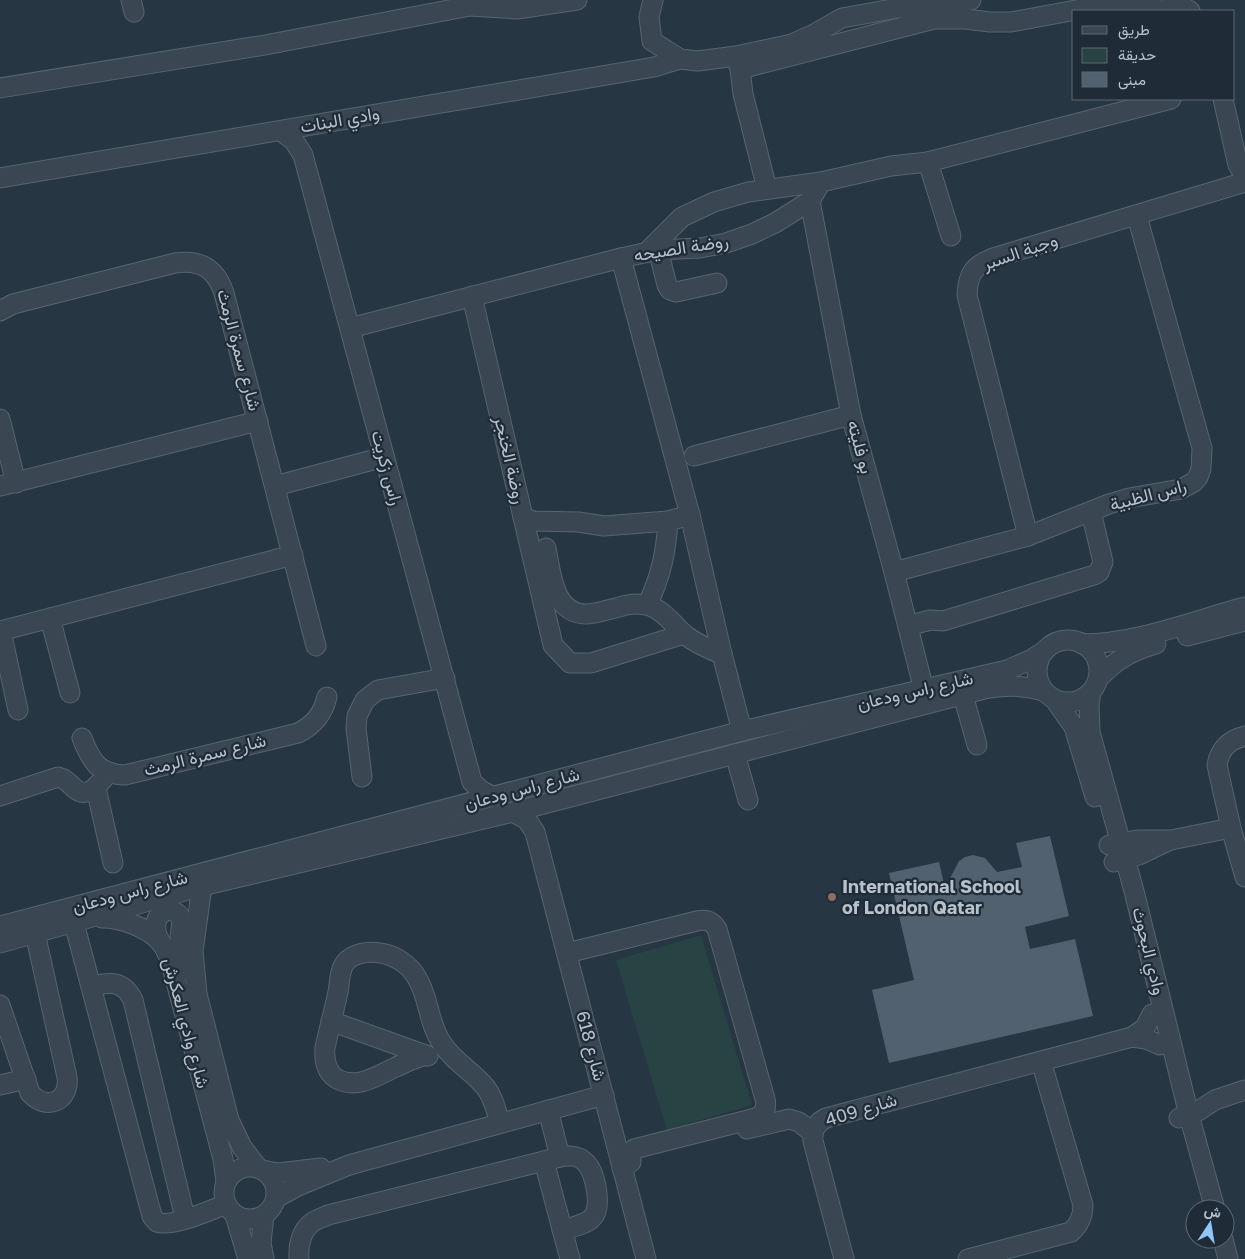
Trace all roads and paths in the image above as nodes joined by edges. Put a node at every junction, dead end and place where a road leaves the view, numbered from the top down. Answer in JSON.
{"nodes":[{"id":1,"x":577,"y":0,"type":"edge"},
{"id":2,"x":654,"y":0,"type":"edge"},
{"id":3,"x":884,"y":0,"type":"edge"},
{"id":4,"x":971,"y":0,"type":"edge"},
{"id":5,"x":1172,"y":0,"type":"edge"},
{"id":6,"x":1076,"y":10,"type":"edge"},
{"id":7,"x":1159,"y":10,"type":"edge"},
{"id":8,"x":1188,"y":10,"type":"edge"},
{"id":9,"x":1072,"y":11,"type":"edge"},
{"id":10,"x":867,"y":14,"type":"junction"},
{"id":11,"x":680,"y":60,"type":"junction"},
{"id":12,"x":738,"y":63,"type":"junction"},
{"id":13,"x":0,"y":88,"type":"edge"},
{"id":14,"x":1167,"y":100,"type":"edge"},
{"id":15,"x":1223,"y":100,"type":"edge"},
{"id":16,"x":316,"y":125,"type":"junction"},
{"id":17,"x":281,"y":130,"type":"junction"},
{"id":18,"x":303,"y":155,"type":"junction"},
{"id":19,"x":928,"y":162,"type":"junction"},
{"id":20,"x":1245,"y":177,"type":"edge"},
{"id":21,"x":0,"y":178,"type":"edge"},
{"id":22,"x":821,"y":182,"type":"junction"},
{"id":23,"x":1245,"y":182,"type":"edge"},
{"id":24,"x":767,"y":189,"type":"junction"},
{"id":25,"x":810,"y":201,"type":"junction"},
{"id":26,"x":1136,"y":216,"type":"junction"},
{"id":27,"x":951,"y":236,"type":"dead end"},
{"id":28,"x":652,"y":251,"type":"junction"},
{"id":29,"x":621,"y":258,"type":"junction"},
{"id":30,"x":717,"y":283,"type":"dead end"},
{"id":31,"x":472,"y":296,"type":"junction"},
{"id":32,"x":0,"y":311,"type":"edge"},
{"id":33,"x":350,"y":328,"type":"junction"},
{"id":34,"x":851,"y":415,"type":"junction"},
{"id":35,"x":0,"y":419,"type":"edge"},
{"id":36,"x":258,"y":421,"type":"junction"},
{"id":37,"x":694,"y":456,"type":"dead end"},
{"id":38,"x":384,"y":457,"type":"junction"},
{"id":39,"x":8,"y":485,"type":"edge"},
{"id":40,"x":275,"y":486,"type":"junction"},
{"id":41,"x":1091,"y":512,"type":"junction"},
{"id":42,"x":690,"y":514,"type":"junction"},
{"id":43,"x":523,"y":517,"type":"junction"},
{"id":44,"x":668,"y":520,"type":"junction"},
{"id":45,"x":1028,"y":536,"type":"junction"},
{"id":46,"x":546,"y":548,"type":"dead end"},
{"id":47,"x":293,"y":555,"type":"junction"},
{"id":48,"x":894,"y":572,"type":"junction"},
{"id":49,"x":647,"y":605,"type":"junction"},
{"id":50,"x":1245,"y":607,"type":"edge"},
{"id":51,"x":50,"y":618,"type":"junction"},
{"id":52,"x":1245,"y":621,"type":"edge"},
{"id":53,"x":0,"y":631,"type":"edge"},
{"id":54,"x":910,"y":631,"type":"junction"},
{"id":55,"x":684,"y":634,"type":"junction"},
{"id":56,"x":1082,"y":644,"type":"junction"},
{"id":57,"x":316,"y":646,"type":"dead end"},
{"id":58,"x":1043,"y":652,"type":"junction"},
{"id":59,"x":722,"y":654,"type":"junction"},
{"id":60,"x":445,"y":678,"type":"junction"},
{"id":61,"x":1094,"y":686,"type":"junction"},
{"id":62,"x":924,"y":690,"type":"junction"},
{"id":63,"x":70,"y":693,"type":"dead end"},
{"id":64,"x":963,"y":695,"type":"junction"},
{"id":65,"x":1049,"y":695,"type":"junction"},
{"id":66,"x":327,"y":697,"type":"dead end"},
{"id":67,"x":18,"y":710,"type":"dead end"},
{"id":68,"x":742,"y":731,"type":"junction"},
{"id":69,"x":1245,"y":736,"type":"edge"},
{"id":70,"x":82,"y":738,"type":"dead end"},
{"id":71,"x":977,"y":744,"type":"dead end"},
{"id":72,"x":735,"y":754,"type":"junction"},
{"id":73,"x":109,"y":772,"type":"junction"},
{"id":74,"x":362,"y":777,"type":"dead end"},
{"id":75,"x":472,"y":782,"type":"junction"},
{"id":76,"x":96,"y":788,"type":"junction"},
{"id":77,"x":0,"y":796,"type":"edge"},
{"id":78,"x":494,"y":797,"type":"junction"},
{"id":79,"x":748,"y":800,"type":"dead end"},
{"id":80,"x":543,"y":804,"type":"junction"},
{"id":81,"x":463,"y":805,"type":"junction"},
{"id":82,"x":513,"y":812,"type":"junction"},
{"id":83,"x":1231,"y":828,"type":"junction"},
{"id":84,"x":535,"y":832,"type":"junction"},
{"id":85,"x":1117,"y":852,"type":"junction"},
{"id":86,"x":113,"y":863,"type":"dead end"},
{"id":87,"x":1245,"y":877,"type":"edge"},
{"id":88,"x":202,"y":886,"type":"junction"},
{"id":89,"x":81,"y":921,"type":"junction"},
{"id":90,"x":0,"y":926,"type":"edge"},
{"id":91,"x":35,"y":933,"type":"junction"},
{"id":92,"x":159,"y":939,"type":"junction"},
{"id":93,"x":0,"y":943,"type":"edge"},
{"id":94,"x":566,"y":953,"type":"junction"},
{"id":95,"x":91,"y":986,"type":"junction"},
{"id":96,"x":197,"y":994,"type":"junction"},
{"id":97,"x":0,"y":1005,"type":"edge"},
{"id":98,"x":1152,"y":1014,"type":"junction"},
{"id":99,"x":332,"y":1021,"type":"junction"},
{"id":100,"x":1132,"y":1037,"type":"junction"},
{"id":101,"x":1160,"y":1045,"type":"junction"},
{"id":102,"x":426,"y":1055,"type":"junction"},
{"id":103,"x":454,"y":1060,"type":"junction"},
{"id":104,"x":1041,"y":1061,"type":"junction"},
{"id":105,"x":26,"y":1079,"type":"junction"},
{"id":106,"x":0,"y":1085,"type":"edge"},
{"id":107,"x":1245,"y":1090,"type":"edge"},
{"id":108,"x":604,"y":1095,"type":"junction"},
{"id":109,"x":1182,"y":1108,"type":"junction"},
{"id":110,"x":548,"y":1110,"type":"junction"},
{"id":111,"x":500,"y":1124,"type":"junction"},
{"id":112,"x":813,"y":1133,"type":"junction"},
{"id":113,"x":552,"y":1159,"type":"junction"},
{"id":114,"x":627,"y":1163,"type":"junction"},
{"id":115,"x":349,"y":1164,"type":"junction"},
{"id":116,"x":260,"y":1169,"type":"junction"},
{"id":117,"x":226,"y":1182,"type":"junction"},
{"id":118,"x":276,"y":1198,"type":"junction"},
{"id":119,"x":1200,"y":1199,"type":"edge"},
{"id":120,"x":1212,"y":1199,"type":"edge"},
{"id":121,"x":231,"y":1210,"type":"junction"},
{"id":122,"x":264,"y":1215,"type":"junction"},
{"id":123,"x":186,"y":1218,"type":"junction"},
{"id":124,"x":562,"y":1230,"type":"junction"},
{"id":125,"x":248,"y":1259,"type":"edge"},
{"id":126,"x":264,"y":1259,"type":"edge"},
{"id":127,"x":298,"y":1259,"type":"edge"},
{"id":128,"x":570,"y":1259,"type":"edge"},
{"id":129,"x":646,"y":1259,"type":"edge"},
{"id":130,"x":844,"y":1259,"type":"edge"},
{"id":131,"x":968,"y":1259,"type":"edge"}],
"edges":[{"from":1,"to":13,"type":"street"},
{"from":2,"to":11,"type":"street"},
{"from":3,"to":10,"type":"street"},
{"from":4,"to":10,"type":"street"},
{"from":5,"to":8,"type":"street"},
{"from":6,"to":7,"type":"street"},
{"from":9,"to":12,"type":"street"},
{"from":10,"to":12,"type":"street"},
{"from":11,"to":12,"type":"street","name":"وادي البنات"},
{"from":11,"to":16,"type":"street","name":"وادي البنات"},
{"from":12,"to":24,"type":"street"},
{"from":14,"to":19,"type":"street"},
{"from":15,"to":20,"type":"street"},
{"from":16,"to":17,"type":"street","name":"وادي البنات"},
{"from":16,"to":18,"type":"street"},
{"from":17,"to":18,"type":"street","name":"راس زكريت"},
{"from":17,"to":21,"type":"street","name":"وادي البنات"},
{"from":18,"to":33,"type":"street","name":"راس زكريت"},
{"from":19,"to":22,"type":"street"},
{"from":19,"to":27,"type":"street"},
{"from":22,"to":24,"type":"street"},
{"from":22,"to":25,"type":"street","name":"روضة الصيحه"},
{"from":23,"to":26,"type":"street","name":"وجبة السبر"},
{"from":24,"to":28,"type":"street"},
{"from":25,"to":28,"type":"street","name":"روضة الصيحه"},
{"from":25,"to":34,"type":"street","name":"بو فليته"},
{"from":26,"to":41,"type":"street","name":"راس الظبية"},
{"from":26,"to":45,"type":"street","name":"وجبة السبر"},
{"from":28,"to":29,"type":"street","name":"روضة الصيحه"},
{"from":28,"to":30,"type":"street"},
{"from":29,"to":31,"type":"street","name":"روضة الصيحه"},
{"from":29,"to":42,"type":"street"},
{"from":31,"to":33,"type":"street","name":"روضة الصيحه"},
{"from":31,"to":43,"type":"street","name":"روضة الخنجر"},
{"from":32,"to":36,"type":"street","name":"شارع سمرة الرمث"},
{"from":33,"to":38,"type":"street","name":"راس زكريت"},
{"from":34,"to":37,"type":"street"},
{"from":34,"to":48,"type":"street","name":"بو فليته"},
{"from":35,"to":39,"type":"street"},
{"from":36,"to":39,"type":"street"},
{"from":36,"to":40,"type":"street","name":"شارع سمرة الرمث"},
{"from":38,"to":40,"type":"street"},
{"from":38,"to":60,"type":"street","name":"راس زكريت"},
{"from":40,"to":47,"type":"street","name":"شارع سمرة الرمث"},
{"from":41,"to":45,"type":"street","name":"راس الظبية"},
{"from":41,"to":54,"type":"street"},
{"from":42,"to":44,"type":"street","name":"روضة الخنجر"},
{"from":42,"to":59,"type":"street"},
{"from":43,"to":44,"type":"street","name":"روضة الخنجر"},
{"from":43,"to":55,"type":"street"},
{"from":44,"to":49,"type":"street"},
{"from":45,"to":48,"type":"street","name":"راس الظبية"},
{"from":46,"to":49,"type":"street"},
{"from":47,"to":51,"type":"street"},
{"from":47,"to":57,"type":"street","name":"شارع سمرة الرمث"},
{"from":48,"to":54,"type":"street","name":"بو فليته"},
{"from":49,"to":55,"type":"street"},
{"from":50,"to":56,"type":"street"},
{"from":51,"to":53,"type":"street"},
{"from":51,"to":63,"type":"street"},
{"from":52,"to":61,"type":"street"},
{"from":53,"to":67,"type":"street"},
{"from":54,"to":62,"type":"street","name":"بو فليته"},
{"from":55,"to":59,"type":"street"},
{"from":56,"to":58,"type":"street"},
{"from":56,"to":61,"type":"street"},
{"from":58,"to":62,"type":"street","name":"شارع راس ودعان"},
{"from":58,"to":65,"type":"street"},
{"from":59,"to":68,"type":"street"},
{"from":60,"to":74,"type":"street"},
{"from":60,"to":75,"type":"street","name":"راس زكريت"},
{"from":61,"to":65,"type":"street"},
{"from":61,"to":85,"type":"street","name":"وادي البحوث"},
{"from":62,"to":68,"type":"street","name":"شارع راس ودعان"},
{"from":64,"to":65,"type":"street","name":"شارع راس ودعان"},
{"from":64,"to":71,"type":"street"},
{"from":64,"to":72,"type":"street","name":"شارع راس ودعان"},
{"from":65,"to":85,"type":"street","name":"وادي البحوث"},
{"from":66,"to":73,"type":"street","name":"شارع سمرة الرمث"},
{"from":68,"to":78,"type":"street","name":"شارع راس ودعان"},
{"from":69,"to":83,"type":"street"},
{"from":70,"to":73,"type":"street"},
{"from":72,"to":79,"type":"street"},
{"from":72,"to":80,"type":"street","name":"شارع راس ودعان"},
{"from":73,"to":76,"type":"street"},
{"from":75,"to":78,"type":"street"},
{"from":75,"to":81,"type":"street"},
{"from":76,"to":77,"type":"street"},
{"from":76,"to":86,"type":"street"},
{"from":78,"to":81,"type":"street","name":"شارع راس ودعان"},
{"from":80,"to":82,"type":"street","name":"شارع راس ودعان"},
{"from":80,"to":84,"type":"street","name":"شارع 618"},
{"from":81,"to":90,"type":"street","name":"شارع راس ودعان"},
{"from":82,"to":84,"type":"street"},
{"from":82,"to":88,"type":"street","name":"شارع راس ودعان"},
{"from":83,"to":85,"type":"street"},
{"from":83,"to":87,"type":"street"},
{"from":84,"to":94,"type":"street","name":"شارع 618"},
{"from":85,"to":98,"type":"street","name":"وادي البحوث"},
{"from":85,"to":109,"type":"street","name":"وادي البحوث"},
{"from":88,"to":89,"type":"street","name":"شارع راس ودعان"},
{"from":88,"to":96,"type":"street","name":"شارع وادي العكرش"},
{"from":89,"to":91,"type":"street","name":"شارع راس ودعان"},
{"from":89,"to":92,"type":"street","name":"شارع وادي العكرش"},
{"from":89,"to":95,"type":"street"},
{"from":91,"to":93,"type":"street","name":"شارع راس ودعان"},
{"from":91,"to":105,"type":"street"},
{"from":92,"to":96,"type":"street"},
{"from":92,"to":117,"type":"street","name":"شارع وادي العكرش"},
{"from":94,"to":108,"type":"street","name":"شارع 618"},
{"from":94,"to":114,"type":"street"},
{"from":95,"to":123,"type":"street"},
{"from":95,"to":123,"type":"street"},
{"from":96,"to":116,"type":"street","name":"شارع وادي العكرش"},
{"from":97,"to":105,"type":"street"},
{"from":98,"to":100,"type":"street"},
{"from":98,"to":101,"type":"street","name":"وادي البحوث"},
{"from":99,"to":102,"type":"street"},
{"from":99,"to":102,"type":"street"},
{"from":99,"to":103,"type":"street"},
{"from":100,"to":101,"type":"street","name":"شارع 409"},
{"from":100,"to":104,"type":"street","name":"شارع 409"},
{"from":101,"to":109,"type":"street","name":"وادي البحوث"},
{"from":102,"to":103,"type":"street"},
{"from":103,"to":111,"type":"street"},
{"from":104,"to":112,"type":"street","name":"شارع 409"},
{"from":104,"to":131,"type":"street"},
{"from":105,"to":106,"type":"street"},
{"from":107,"to":109,"type":"street"},
{"from":108,"to":110,"type":"street"},
{"from":108,"to":114,"type":"street","name":"شارع 618"},
{"from":109,"to":119,"type":"street","name":"وادي البحوث"},
{"from":109,"to":120,"type":"street","name":"وادي البحوث"},
{"from":110,"to":111,"type":"street"},
{"from":110,"to":113,"type":"street"},
{"from":111,"to":115,"type":"street"},
{"from":112,"to":114,"type":"street"},
{"from":112,"to":130,"type":"street","name":"شارع 409"},
{"from":113,"to":124,"type":"street"},
{"from":113,"to":124,"type":"street"},
{"from":113,"to":127,"type":"street"},
{"from":114,"to":129,"type":"street","name":"شارع 618"},
{"from":115,"to":116,"type":"street"},
{"from":115,"to":118,"type":"street"},
{"from":116,"to":117,"type":"street"},
{"from":116,"to":118,"type":"street"},
{"from":117,"to":121,"type":"street"},
{"from":118,"to":122,"type":"street"},
{"from":121,"to":122,"type":"street"},
{"from":121,"to":123,"type":"street"},
{"from":121,"to":125,"type":"street"},
{"from":122,"to":126,"type":"street"},
{"from":124,"to":128,"type":"street"}]}
